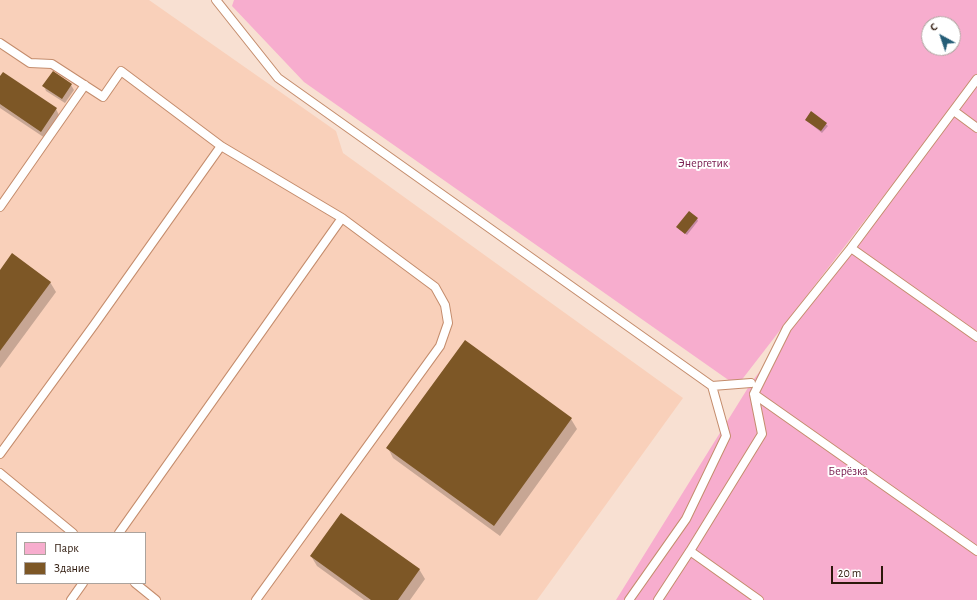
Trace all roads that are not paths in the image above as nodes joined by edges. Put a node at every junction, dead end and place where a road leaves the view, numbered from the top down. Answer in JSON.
{"nodes":[{"id":1,"x":216,"y":0,"type":"edge"},
{"id":2,"x":0,"y":43,"type":"edge"},
{"id":3,"x":977,"y":79,"type":"edge"},
{"id":4,"x":86,"y":85,"type":"junction"},
{"id":5,"x":954,"y":111,"type":"junction"},
{"id":6,"x":977,"y":128,"type":"edge"},
{"id":7,"x":220,"y":146,"type":"junction"},
{"id":8,"x":0,"y":207,"type":"edge"},
{"id":9,"x":342,"y":218,"type":"junction"},
{"id":10,"x":851,"y":248,"type":"junction"},
{"id":11,"x":977,"y":337,"type":"edge"},
{"id":12,"x":751,"y":383,"type":"dead end"},
{"id":13,"x":712,"y":386,"type":"junction"},
{"id":14,"x":754,"y":394,"type":"junction"},
{"id":15,"x":0,"y":454,"type":"edge"},
{"id":16,"x":0,"y":473,"type":"edge"},
{"id":17,"x":72,"y":532,"type":"edge"},
{"id":18,"x":120,"y":532,"type":"edge"},
{"id":19,"x":690,"y":551,"type":"junction"},
{"id":20,"x":977,"y":551,"type":"edge"},
{"id":21,"x":82,"y":584,"type":"edge"},
{"id":22,"x":136,"y":584,"type":"edge"},
{"id":23,"x":71,"y":600,"type":"edge"},
{"id":24,"x":156,"y":600,"type":"edge"},
{"id":25,"x":256,"y":600,"type":"edge"},
{"id":26,"x":629,"y":600,"type":"edge"},
{"id":27,"x":658,"y":600,"type":"edge"},
{"id":28,"x":759,"y":600,"type":"edge"}],
"edges":[{"from":1,"to":13,"type":"lane"},
{"from":2,"to":4,"type":"lane"},
{"from":3,"to":5,"type":"lane"},
{"from":4,"to":7,"type":"lane"},
{"from":4,"to":8,"type":"lane"},
{"from":5,"to":6,"type":"lane"},
{"from":5,"to":10,"type":"lane"},
{"from":7,"to":9,"type":"lane"},
{"from":7,"to":15,"type":"lane"},
{"from":9,"to":18,"type":"lane"},
{"from":9,"to":25,"type":"lane"},
{"from":10,"to":11,"type":"lane"},
{"from":10,"to":14,"type":"lane"},
{"from":12,"to":13,"type":"lane"},
{"from":13,"to":26,"type":"lane"},
{"from":14,"to":19,"type":"lane"},
{"from":14,"to":20,"type":"lane"},
{"from":16,"to":17,"type":"lane"},
{"from":19,"to":27,"type":"lane"},
{"from":19,"to":28,"type":"lane"},
{"from":21,"to":23,"type":"lane"},
{"from":22,"to":24,"type":"lane"}]}
